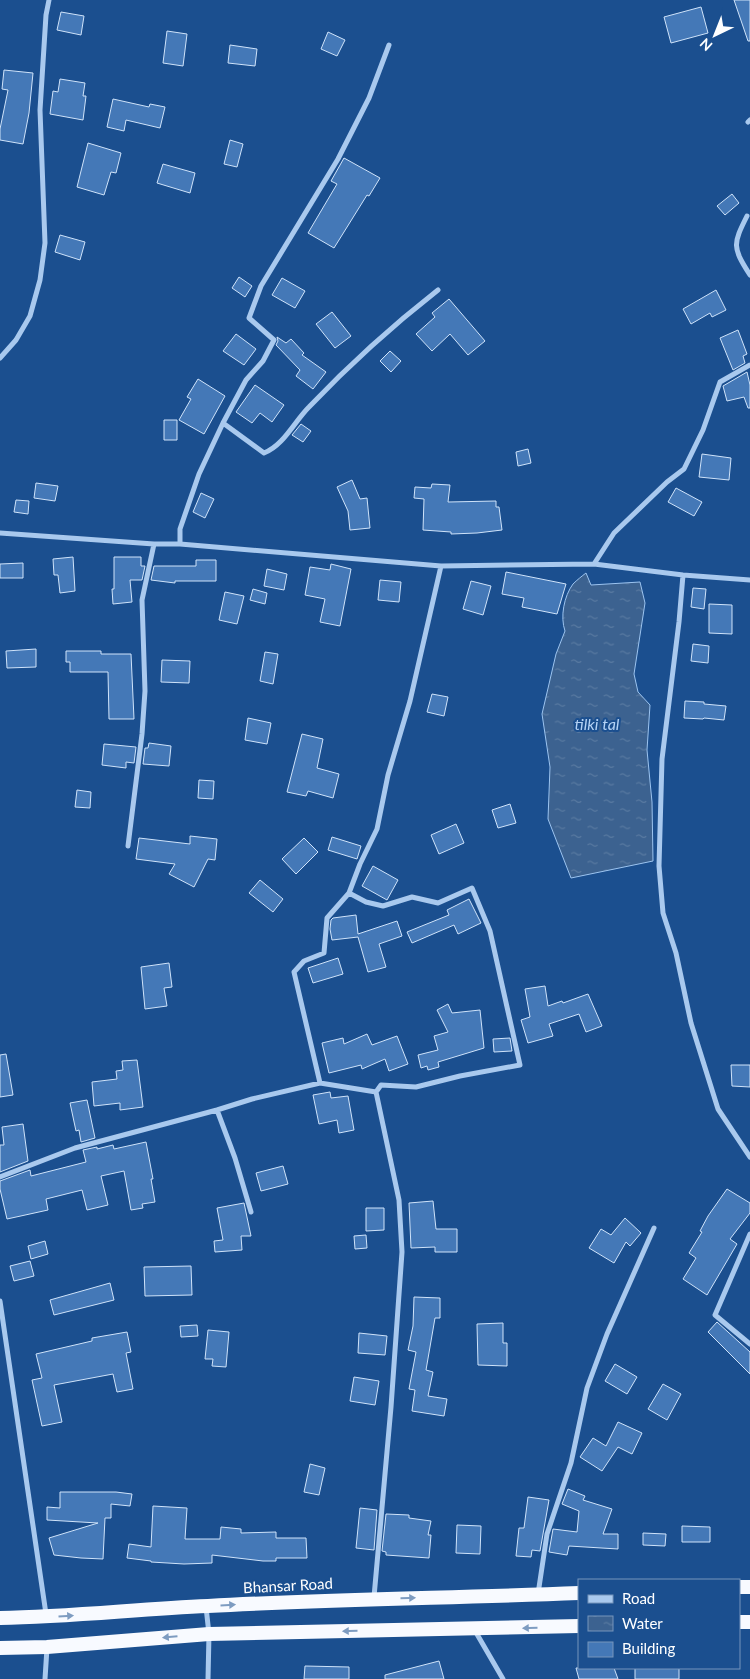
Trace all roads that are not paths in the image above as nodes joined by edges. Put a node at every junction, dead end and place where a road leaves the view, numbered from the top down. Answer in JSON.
{"nodes":[{"id":1,"x":49,"y":0,"type":"edge"},
{"id":2,"x":390,"y":45,"type":"dead end"},
{"id":3,"x":748,"y":216,"type":"dead end"},
{"id":4,"x":750,"y":274,"type":"edge"},
{"id":5,"x":438,"y":290,"type":"dead end"},
{"id":6,"x":0,"y":358,"type":"edge"},
{"id":7,"x":750,"y":365,"type":"edge"},
{"id":8,"x":223,"y":423,"type":"junction"},
{"id":9,"x":0,"y":533,"type":"edge"},
{"id":10,"x":154,"y":544,"type":"junction"},
{"id":11,"x":180,"y":544,"type":"junction"},
{"id":12,"x":594,"y":564,"type":"junction"},
{"id":13,"x":441,"y":566,"type":"junction"},
{"id":14,"x":683,"y":575,"type":"junction"},
{"id":15,"x":750,"y":580,"type":"edge"},
{"id":16,"x":128,"y":846,"type":"dead end"},
{"id":17,"x":349,"y":893,"type":"junction"},
{"id":18,"x":320,"y":1083,"type":"junction"},
{"id":19,"x":376,"y":1092,"type":"junction"},
{"id":20,"x":217,"y":1110,"type":"junction"},
{"id":21,"x":750,"y":1157,"type":"edge"},
{"id":22,"x":0,"y":1177,"type":"edge"},
{"id":23,"x":251,"y":1212,"type":"dead end"},
{"id":24,"x":654,"y":1228,"type":"dead end"},
{"id":25,"x":750,"y":1234,"type":"edge"},
{"id":26,"x":0,"y":1301,"type":"edge"},
{"id":27,"x":750,"y":1344,"type":"edge"},
{"id":28,"x":578,"y":1593,"type":"edge"},
{"id":29,"x":538,"y":1595,"type":"junction"},
{"id":30,"x":374,"y":1598,"type":"junction"},
{"id":31,"x":206,"y":1606,"type":"junction"},
{"id":32,"x":46,"y":1617,"type":"junction"},
{"id":33,"x":0,"y":1618,"type":"edge"},
{"id":34,"x":578,"y":1626,"type":"edge"},
{"id":35,"x":474,"y":1629,"type":"junction"},
{"id":36,"x":209,"y":1634,"type":"junction"},
{"id":37,"x":47,"y":1647,"type":"junction"},
{"id":38,"x":0,"y":1648,"type":"edge"},
{"id":39,"x":45,"y":1679,"type":"edge"},
{"id":40,"x":208,"y":1679,"type":"edge"},
{"id":41,"x":503,"y":1679,"type":"edge"}],
"edges":[{"from":1,"to":6,"type":"street"},
{"from":2,"to":8,"type":"street"},
{"from":3,"to":4,"type":"street"},
{"from":5,"to":8,"type":"street"},
{"from":7,"to":12,"type":"street"},
{"from":8,"to":11,"type":"street"},
{"from":9,"to":10,"type":"street"},
{"from":10,"to":11,"type":"street"},
{"from":10,"to":16,"type":"street"},
{"from":11,"to":13,"type":"street"},
{"from":12,"to":13,"type":"street"},
{"from":12,"to":14,"type":"street"},
{"from":13,"to":17,"type":"street"},
{"from":14,"to":15,"type":"street"},
{"from":14,"to":21,"type":"street"},
{"from":17,"to":18,"type":"street"},
{"from":17,"to":19,"type":"street"},
{"from":18,"to":19,"type":"street"},
{"from":18,"to":20,"type":"street"},
{"from":19,"to":30,"type":"street"},
{"from":20,"to":22,"type":"street"},
{"from":20,"to":23,"type":"street"},
{"from":24,"to":29,"type":"street"},
{"from":25,"to":27,"type":"street"},
{"from":26,"to":32,"type":"street"},
{"from":28,"to":29,"type":"highway","name":"Bhansar Road"},
{"from":30,"to":29,"type":"highway","name":"Bhansar Road","one_way":true},
{"from":31,"to":30,"type":"highway","name":"Bhansar Road","one_way":true},
{"from":32,"to":31,"type":"highway","name":"Bhansar Road","one_way":true},
{"from":31,"to":36,"type":"street"},
{"from":32,"to":33,"type":"highway","name":"Bhansar Road"},
{"from":34,"to":35,"type":"highway","one_way":true},
{"from":35,"to":36,"type":"highway","one_way":true},
{"from":35,"to":41,"type":"street"},
{"from":36,"to":37,"type":"highway","one_way":true},
{"from":36,"to":40,"type":"street"},
{"from":37,"to":38,"type":"highway"},
{"from":37,"to":39,"type":"street"}]}
